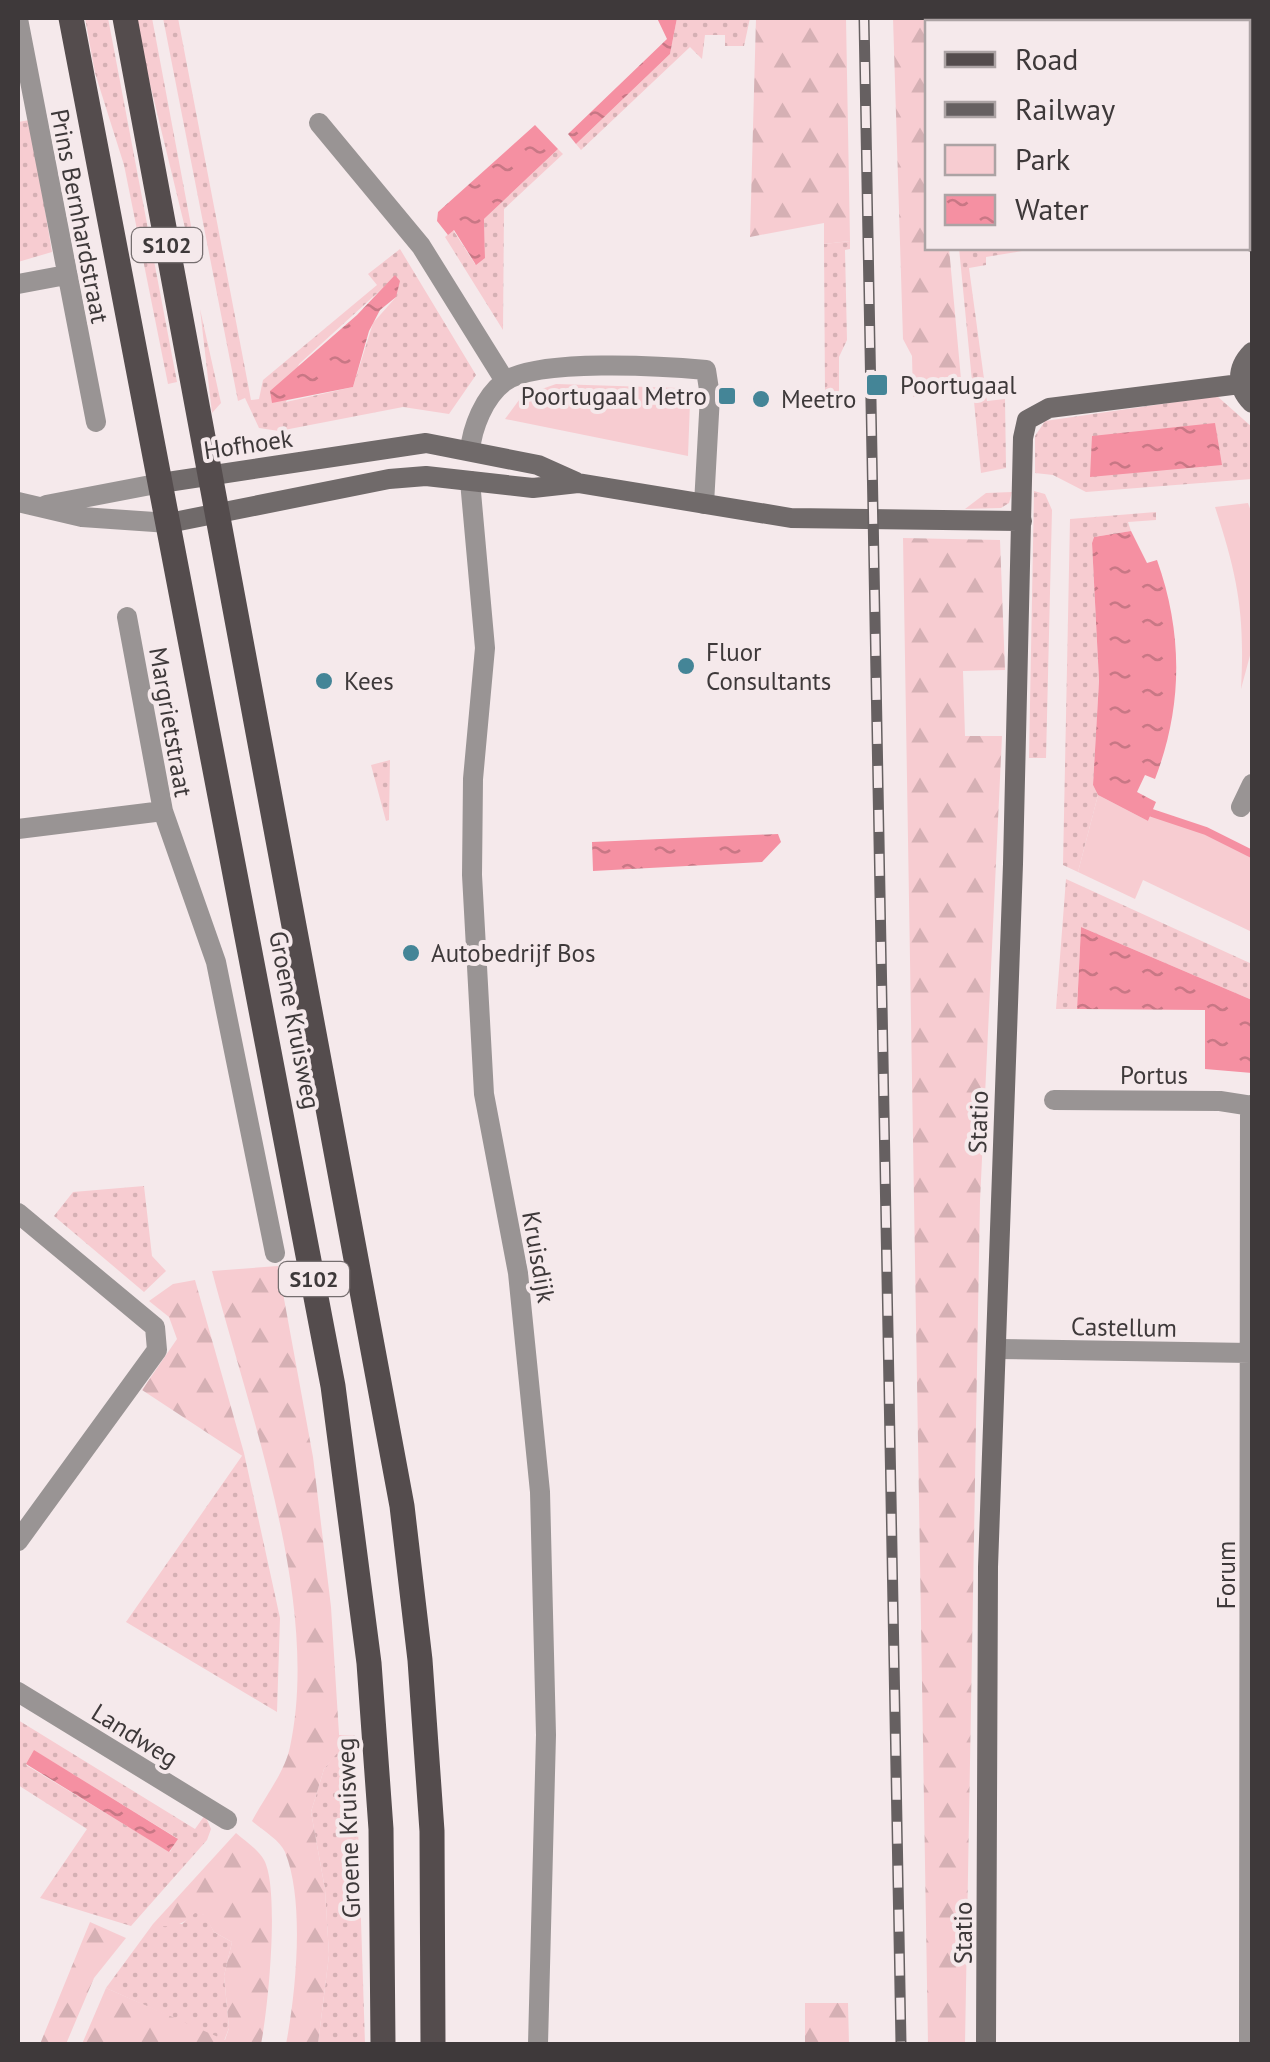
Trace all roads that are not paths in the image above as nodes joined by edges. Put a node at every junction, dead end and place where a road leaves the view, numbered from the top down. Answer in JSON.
{"nodes":[{"id":1,"x":70,"y":18,"type":"edge"},
{"id":2,"x":125,"y":18,"type":"edge"},
{"id":3,"x":1218,"y":18,"type":"edge"},
{"id":4,"x":18,"y":19,"type":"edge"},
{"id":5,"x":1208,"y":20,"type":"edge"},
{"id":6,"x":318,"y":123,"type":"dead end"},
{"id":7,"x":66,"y":275,"type":"junction"},
{"id":8,"x":18,"y":284,"type":"edge"},
{"id":9,"x":1252,"y":352,"type":"edge"},
{"id":10,"x":505,"y":381,"type":"junction"},
{"id":11,"x":1240,"y":384,"type":"junction"},
{"id":12,"x":1252,"y":403,"type":"edge"},
{"id":13,"x":96,"y":422,"type":"dead end"},
{"id":14,"x":470,"y":451,"type":"junction"},
{"id":15,"x":210,"y":473,"type":"junction"},
{"id":16,"x":470,"y":481,"type":"junction"},
{"id":17,"x":161,"y":483,"type":"junction"},
{"id":18,"x":578,"y":483,"type":"junction"},
{"id":19,"x":704,"y":504,"type":"junction"},
{"id":20,"x":26,"y":505,"type":"edge"},
{"id":21,"x":217,"y":516,"type":"junction"},
{"id":22,"x":1022,"y":521,"type":"junction"},
{"id":23,"x":168,"y":523,"type":"junction"},
{"id":24,"x":127,"y":617,"type":"dead end"},
{"id":25,"x":1252,"y":784,"type":"edge"},
{"id":26,"x":1241,"y":807,"type":"dead end"},
{"id":27,"x":163,"y":811,"type":"junction"},
{"id":28,"x":18,"y":829,"type":"edge"},
{"id":29,"x":1054,"y":1100,"type":"dead end"},
{"id":30,"x":1251,"y":1105,"type":"edge"},
{"id":31,"x":18,"y":1216,"type":"edge"},
{"id":32,"x":275,"y":1253,"type":"dead end"},
{"id":33,"x":997,"y":1349,"type":"junction"},
{"id":34,"x":1250,"y":1354,"type":"edge"},
{"id":35,"x":18,"y":1542,"type":"edge"},
{"id":36,"x":18,"y":1692,"type":"edge"},
{"id":37,"x":227,"y":1820,"type":"dead end"},
{"id":38,"x":383,"y":2044,"type":"edge"},
{"id":39,"x":433,"y":2044,"type":"edge"},
{"id":40,"x":538,"y":2044,"type":"edge"},
{"id":41,"x":986,"y":2044,"type":"edge"},
{"id":42,"x":1249,"y":2044,"type":"edge"}],
"edges":[{"from":1,"to":17,"type":"main road","name":"Groene Kruisweg","number":"S102"},
{"from":2,"to":15,"type":"main road","name":"Groene Kruisweg","number":"S102"},
{"from":3,"to":5,"type":"street"},
{"from":4,"to":7,"type":"street","name":"Prins Bernhardstraat"},
{"from":6,"to":10,"type":"street"},
{"from":7,"to":8,"type":"street"},
{"from":7,"to":13,"type":"street","name":"Prins Bernhardstraat"},
{"from":9,"to":11,"type":"street"},
{"from":10,"to":14,"type":"street"},
{"from":10,"to":19,"type":"street"},
{"from":11,"to":12,"type":"street"},
{"from":11,"to":22,"type":"street","name":"Statio"},
{"from":14,"to":15,"type":"street","name":"Hofhoek"},
{"from":14,"to":16,"type":"street"},
{"from":14,"to":18,"type":"street","name":"Hofhoek"},
{"from":15,"to":17,"type":"street","name":"Hofhoek"},
{"from":15,"to":21,"type":"main road","name":"Groene Kruisweg","number":"S102"},
{"from":16,"to":18,"type":"street","name":"Hofhoek"},
{"from":16,"to":21,"type":"street","name":"Hofhoek"},
{"from":16,"to":40,"type":"street","name":"Kruisdijk"},
{"from":17,"to":20,"type":"street","name":"Hofhoek"},
{"from":17,"to":23,"type":"main road","name":"Groene Kruisweg","number":"S102"},
{"from":18,"to":19,"type":"street","name":"Hofhoek"},
{"from":19,"to":22,"type":"street","name":"Hofhoek"},
{"from":20,"to":23,"type":"street"},
{"from":21,"to":23,"type":"street","name":"Hofhoek"},
{"from":21,"to":39,"type":"main road","name":"Groene Kruisweg","number":"S102"},
{"from":22,"to":33,"type":"street","name":"Statio"},
{"from":23,"to":38,"type":"main road","name":"Groene Kruisweg","number":"S102"},
{"from":24,"to":27,"type":"street","name":"Margrietstraat"},
{"from":25,"to":26,"type":"street"},
{"from":27,"to":28,"type":"street","name":"Margrietstraat"},
{"from":27,"to":32,"type":"street"},
{"from":29,"to":30,"type":"street","name":"Portus"},
{"from":30,"to":34,"type":"street","name":"Forum"},
{"from":31,"to":35,"type":"street"},
{"from":33,"to":34,"type":"street","name":"Castellum"},
{"from":33,"to":41,"type":"street","name":"Statio"},
{"from":34,"to":42,"type":"street","name":"Forum"},
{"from":36,"to":37,"type":"street","name":"Landweg"}]}
